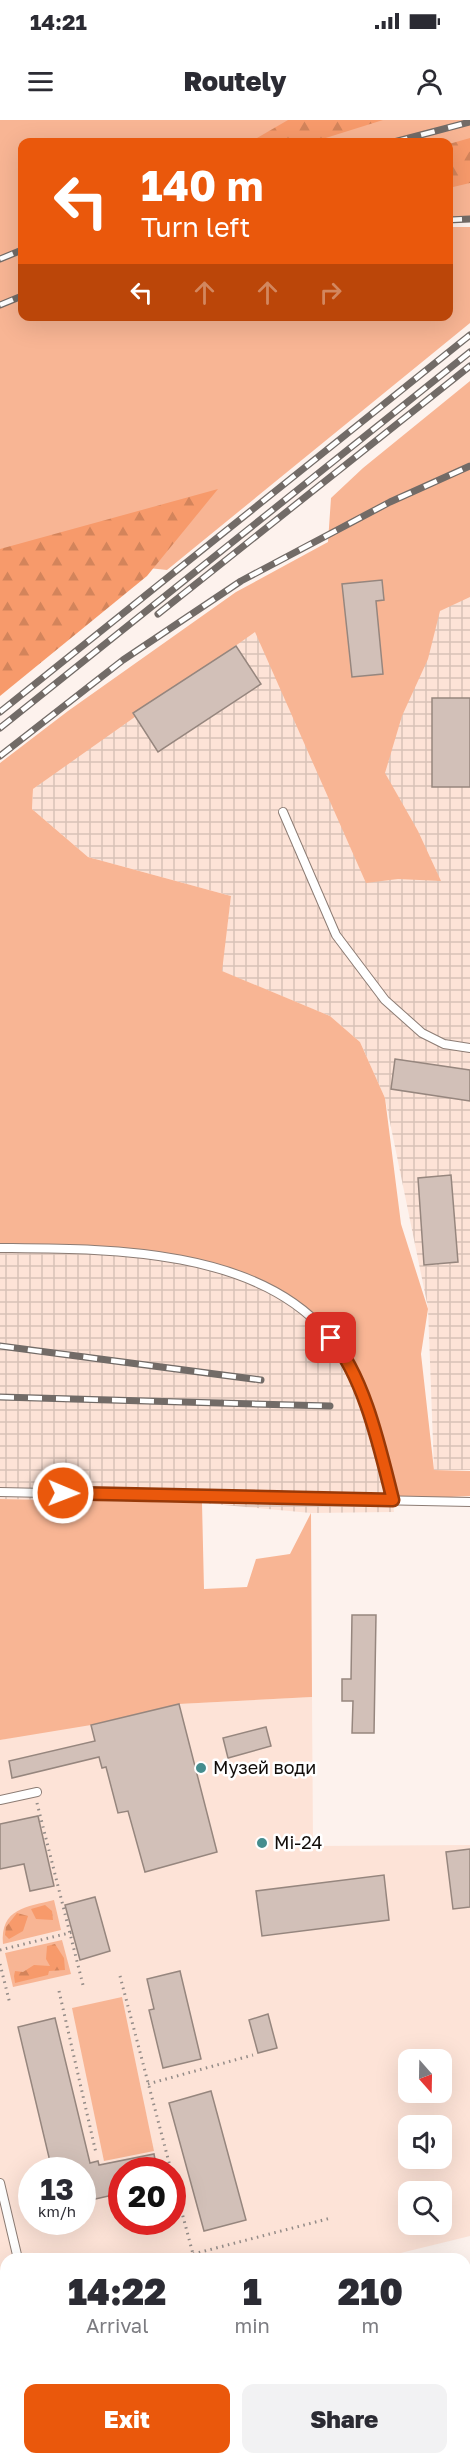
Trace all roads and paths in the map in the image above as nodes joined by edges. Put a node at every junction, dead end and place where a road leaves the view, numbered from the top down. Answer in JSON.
{"nodes":[{"id":1,"x":283,"y":812,"type":"dead end"},
{"id":2,"x":470,"y":1048,"type":"edge"},
{"id":3,"x":0,"y":1248,"type":"edge"},
{"id":4,"x":0,"y":1492,"type":"edge"},
{"id":5,"x":393,"y":1500,"type":"junction"},
{"id":6,"x":470,"y":1502,"type":"edge"},
{"id":7,"x":36,"y":1792,"type":"joint"},
{"id":8,"x":0,"y":1800,"type":"edge"},
{"id":9,"x":71,"y":1932,"type":"junction"},
{"id":10,"x":0,"y":1950,"type":"edge"},
{"id":11,"x":0,"y":1964,"type":"edge"},
{"id":12,"x":120,"y":1976,"type":"dead end"},
{"id":13,"x":83,"y":1985,"type":"dead end"},
{"id":14,"x":59,"y":1991,"type":"dead end"},
{"id":15,"x":10,"y":2004,"type":"dead end"},
{"id":16,"x":253,"y":2055,"type":"dead end"},
{"id":17,"x":148,"y":2084,"type":"junction"},
{"id":18,"x":96,"y":2153,"type":"dead end"},
{"id":19,"x":168,"y":2157,"type":"edge"},
{"id":20,"x":0,"y":2184,"type":"edge"},
{"id":21,"x":331,"y":2218,"type":"dead end"},
{"id":22,"x":186,"y":2228,"type":"edge"},
{"id":23,"x":17,"y":2253,"type":"edge"},
{"id":24,"x":193,"y":2253,"type":"edge"},
{"id":25,"x":197,"y":2253,"type":"edge"}],
"edges":[{"from":1,"to":2,"type":"lane"},
{"from":3,"to":5,"type":"lane"},
{"from":4,"to":5,"type":"lane"},
{"from":5,"to":6,"type":"lane"},
{"from":7,"to":8,"type":"lane"},
{"from":7,"to":9,"type":"path"},
{"from":9,"to":10,"type":"path"},
{"from":9,"to":13,"type":"path"},
{"from":11,"to":15,"type":"path"},
{"from":12,"to":17,"type":"path"},
{"from":14,"to":18,"type":"path"},
{"from":16,"to":17,"type":"path"},
{"from":17,"to":19,"type":"path"},
{"from":20,"to":23,"type":"lane"},
{"from":21,"to":25,"type":"path"},
{"from":22,"to":24,"type":"path"}]}
